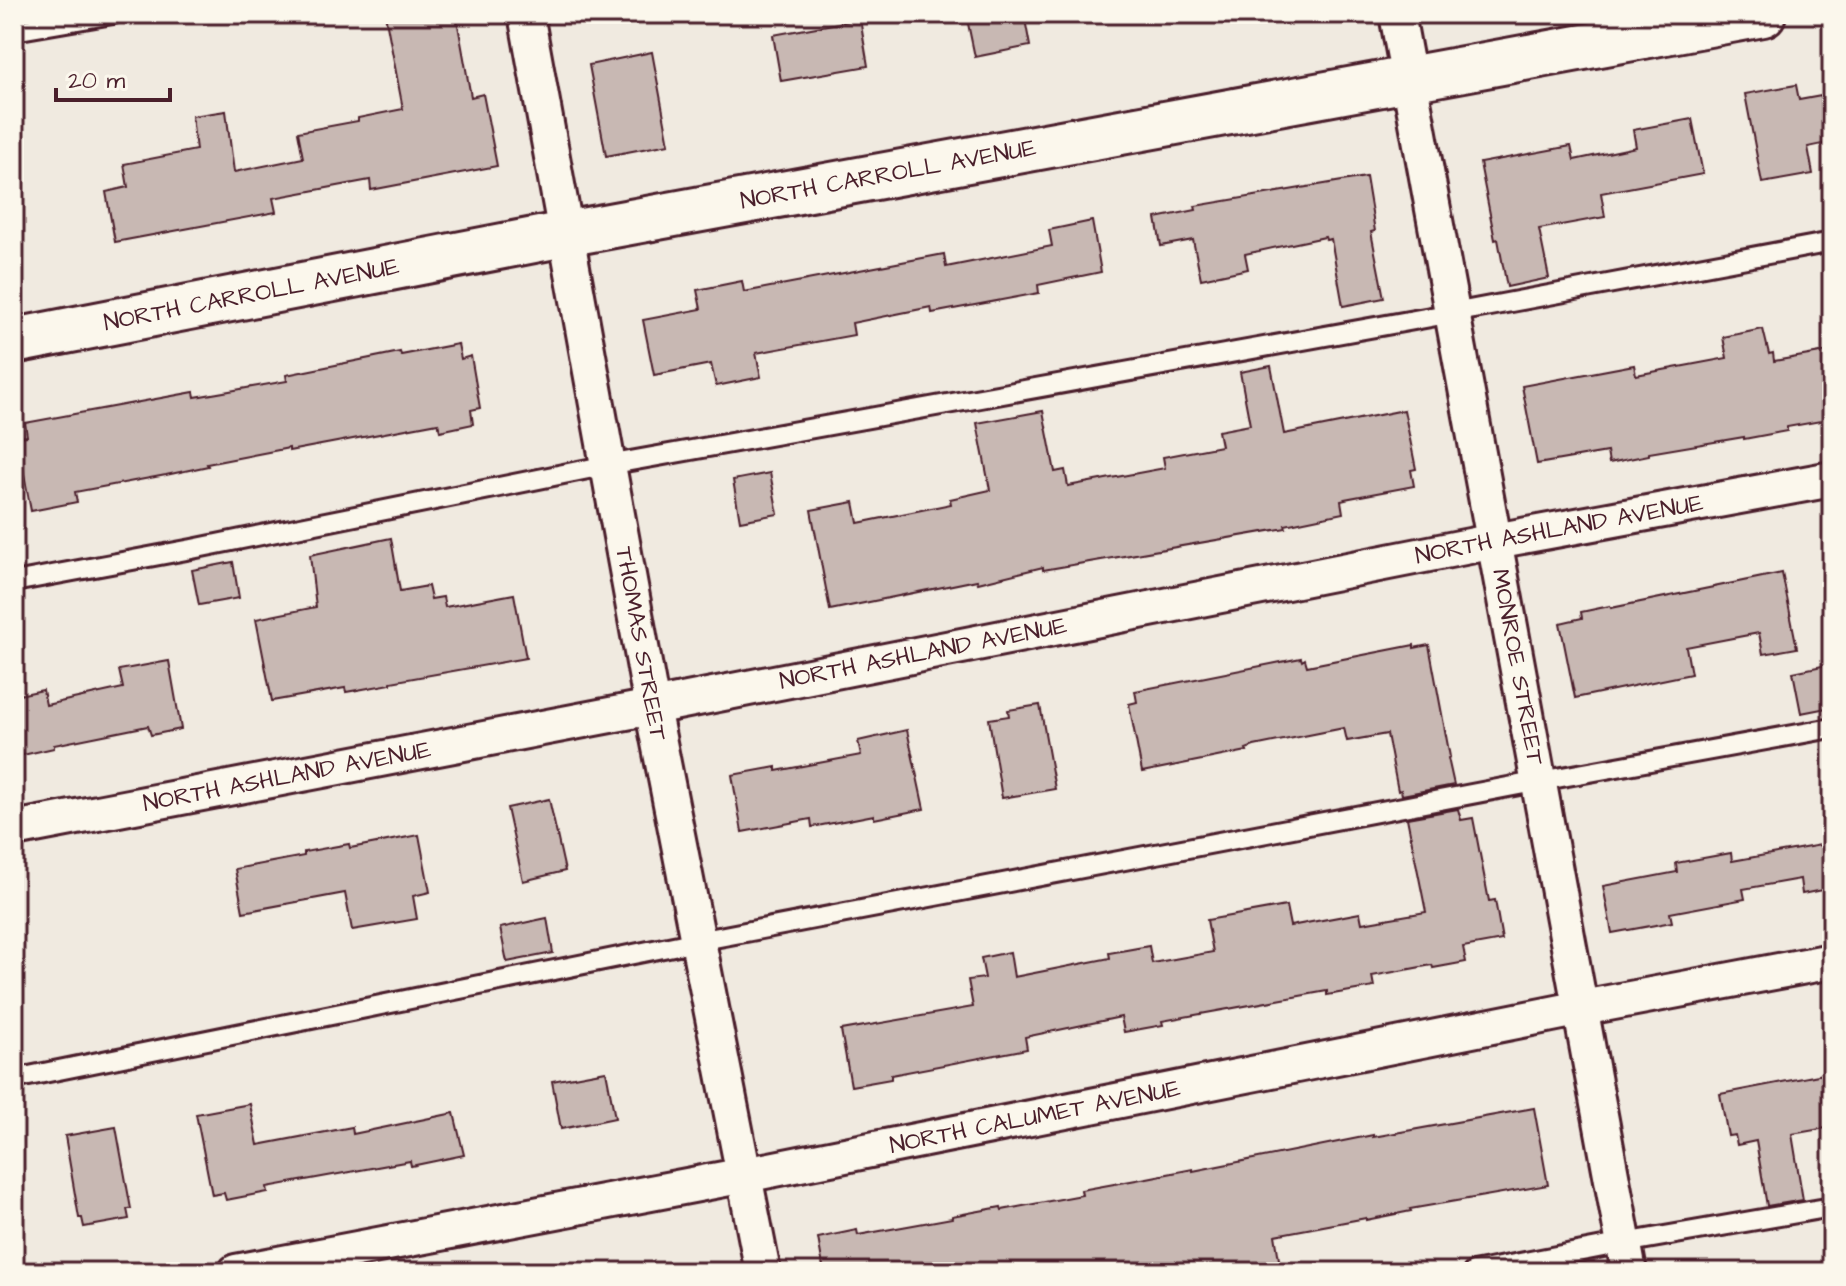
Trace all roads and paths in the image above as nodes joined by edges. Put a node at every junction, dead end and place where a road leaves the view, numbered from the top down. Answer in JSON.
{"nodes":[{"id":1,"x":113,"y":14,"type":"edge"},
{"id":2,"x":526,"y":14,"type":"edge"},
{"id":3,"x":1397,"y":14,"type":"edge"},
{"id":4,"x":1763,"y":14,"type":"edge"},
{"id":5,"x":14,"y":31,"type":"edge"},
{"id":6,"x":1410,"y":80,"type":"junction"},
{"id":7,"x":565,"y":234,"type":"junction"},
{"id":8,"x":1832,"y":242,"type":"edge"},
{"id":9,"x":1453,"y":313,"type":"junction"},
{"id":10,"x":14,"y":341,"type":"edge"},
{"id":11,"x":608,"y":465,"type":"junction"},
{"id":12,"x":1832,"y":479,"type":"edge"},
{"id":13,"x":1495,"y":541,"type":"junction"},
{"id":14,"x":14,"y":582,"type":"edge"},
{"id":15,"x":652,"y":707,"type":"junction"},
{"id":16,"x":1832,"y":728,"type":"edge"},
{"id":17,"x":1540,"y":781,"type":"junction"},
{"id":18,"x":14,"y":829,"type":"edge"},
{"id":19,"x":698,"y":941,"type":"junction"},
{"id":20,"x":1832,"y":961,"type":"edge"},
{"id":21,"x":1582,"y":1008,"type":"junction"},
{"id":22,"x":14,"y":1079,"type":"edge"},
{"id":23,"x":745,"y":1175,"type":"junction"},
{"id":24,"x":1832,"y":1207,"type":"edge"},
{"id":25,"x":1626,"y":1257,"type":"edge"},
{"id":26,"x":236,"y":1272,"type":"edge"},
{"id":27,"x":763,"y":1272,"type":"edge"},
{"id":28,"x":1473,"y":1272,"type":"edge"}],
"edges":[{"from":1,"to":5,"type":"lane"},
{"from":2,"to":7,"type":"street","name":"THOMAS STREET"},
{"from":3,"to":6,"type":"street","name":"MONROE STREET"},
{"from":4,"to":6,"type":"street","name":"NORTH CARROLL AVENUE"},
{"from":6,"to":7,"type":"street","name":"NORTH CARROLL AVENUE"},
{"from":6,"to":9,"type":"street","name":"MONROE STREET"},
{"from":7,"to":10,"type":"street","name":"NORTH CARROLL AVENUE"},
{"from":7,"to":11,"type":"street","name":"THOMAS STREET"},
{"from":8,"to":9,"type":"lane"},
{"from":9,"to":11,"type":"lane"},
{"from":9,"to":13,"type":"street","name":"MONROE STREET"},
{"from":11,"to":14,"type":"lane"},
{"from":11,"to":15,"type":"street","name":"THOMAS STREET"},
{"from":12,"to":13,"type":"street","name":"NORTH ASHLAND AVENUE"},
{"from":13,"to":15,"type":"street","name":"NORTH ASHLAND AVENUE"},
{"from":13,"to":17,"type":"street","name":"MONROE STREET"},
{"from":15,"to":18,"type":"street","name":"NORTH ASHLAND AVENUE"},
{"from":15,"to":19,"type":"street","name":"THOMAS STREET"},
{"from":16,"to":17,"type":"lane"},
{"from":17,"to":19,"type":"lane"},
{"from":17,"to":21,"type":"street","name":"MONROE STREET"},
{"from":19,"to":22,"type":"lane"},
{"from":19,"to":23,"type":"street","name":"THOMAS STREET"},
{"from":20,"to":21,"type":"street","name":"NORTH CALUMET AVENUE"},
{"from":21,"to":23,"type":"street","name":"NORTH CALUMET AVENUE"},
{"from":21,"to":25,"type":"street","name":"MONROE STREET"},
{"from":23,"to":26,"type":"street","name":"NORTH CALUMET AVENUE"},
{"from":23,"to":27,"type":"street","name":"THOMAS STREET"},
{"from":24,"to":25,"type":"lane"},
{"from":25,"to":28,"type":"lane"}]}
